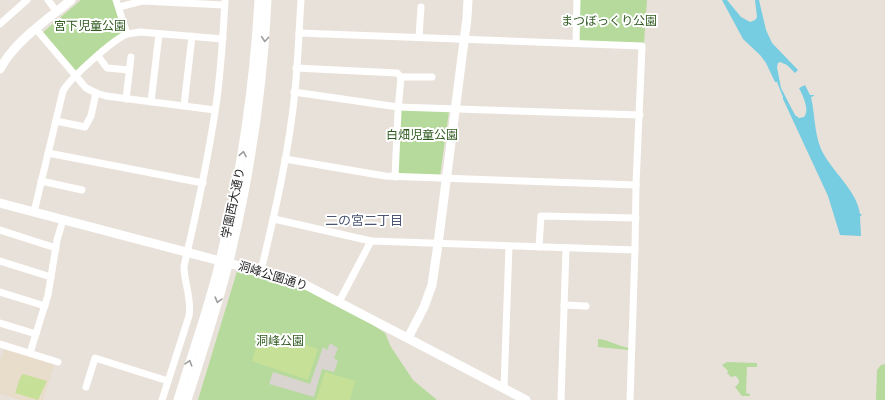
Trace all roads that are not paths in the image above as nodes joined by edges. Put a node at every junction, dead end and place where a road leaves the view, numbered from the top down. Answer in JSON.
{"nodes":[{"id":1,"x":27,"y":0,"type":"edge"},
{"id":2,"x":48,"y":0,"type":"edge"},
{"id":3,"x":71,"y":0,"type":"edge"},
{"id":4,"x":259,"y":0,"type":"edge"},
{"id":5,"x":267,"y":0,"type":"edge"},
{"id":6,"x":301,"y":0,"type":"edge"},
{"id":7,"x":468,"y":0,"type":"edge"},
{"id":8,"x":577,"y":0,"type":"edge"},
{"id":9,"x":224,"y":2,"type":"edge"},
{"id":10,"x":118,"y":3,"type":"edge"},
{"id":11,"x":421,"y":7,"type":"dead end"},
{"id":12,"x":57,"y":12,"type":"junction"},
{"id":13,"x":0,"y":24,"type":"edge"},
{"id":14,"x":36,"y":30,"type":"junction"},
{"id":15,"x":299,"y":33,"type":"junction"},
{"id":16,"x":128,"y":34,"type":"junction"},
{"id":17,"x":159,"y":34,"type":"junction"},
{"id":18,"x":192,"y":36,"type":"junction"},
{"id":19,"x":419,"y":37,"type":"junction"},
{"id":20,"x":223,"y":39,"type":"junction"},
{"id":21,"x":465,"y":39,"type":"junction"},
{"id":22,"x":576,"y":43,"type":"junction"},
{"id":23,"x":98,"y":56,"type":"junction"},
{"id":24,"x":131,"y":57,"type":"dead end"},
{"id":25,"x":296,"y":68,"type":"junction"},
{"id":26,"x":0,"y":69,"type":"edge"},
{"id":27,"x":129,"y":70,"type":"junction"},
{"id":28,"x":75,"y":76,"type":"junction"},
{"id":29,"x":401,"y":77,"type":"junction"},
{"id":30,"x":432,"y":77,"type":"dead end"},
{"id":31,"x":294,"y":92,"type":"junction"},
{"id":32,"x":96,"y":93,"type":"junction"},
{"id":33,"x":126,"y":99,"type":"junction"},
{"id":34,"x":151,"y":102,"type":"junction"},
{"id":35,"x":184,"y":106,"type":"junction"},
{"id":36,"x":398,"y":106,"type":"junction"},
{"id":37,"x":456,"y":109,"type":"junction"},
{"id":38,"x":216,"y":110,"type":"junction"},
{"id":39,"x":640,"y":115,"type":"junction"},
{"id":40,"x":56,"y":121,"type":"junction"},
{"id":41,"x":48,"y":153,"type":"junction"},
{"id":42,"x":285,"y":159,"type":"junction"},
{"id":43,"x":395,"y":177,"type":"junction"},
{"id":44,"x":446,"y":179,"type":"junction"},
{"id":45,"x":41,"y":181,"type":"junction"},
{"id":46,"x":203,"y":183,"type":"junction"},
{"id":47,"x":636,"y":185,"type":"junction"},
{"id":48,"x":82,"y":190,"type":"dead end"},
{"id":49,"x":0,"y":203,"type":"edge"},
{"id":50,"x":34,"y":212,"type":"junction"},
{"id":51,"x":636,"y":218,"type":"junction"},
{"id":52,"x":274,"y":219,"type":"junction"},
{"id":53,"x":63,"y":220,"type":"junction"},
{"id":54,"x":0,"y":230,"type":"edge"},
{"id":55,"x":371,"y":241,"type":"junction"},
{"id":56,"x":438,"y":244,"type":"junction"},
{"id":57,"x":508,"y":246,"type":"junction"},
{"id":58,"x":539,"y":247,"type":"junction"},
{"id":59,"x":56,"y":248,"type":"junction"},
{"id":60,"x":566,"y":248,"type":"junction"},
{"id":61,"x":635,"y":250,"type":"junction"},
{"id":62,"x":187,"y":252,"type":"junction"},
{"id":63,"x":0,"y":261,"type":"edge"},
{"id":64,"x":225,"y":262,"type":"junction"},
{"id":65,"x":261,"y":271,"type":"junction"},
{"id":66,"x":51,"y":277,"type":"junction"},
{"id":67,"x":0,"y":292,"type":"edge"},
{"id":68,"x":339,"y":302,"type":"junction"},
{"id":69,"x":564,"y":305,"type":"junction"},
{"id":70,"x":45,"y":306,"type":"junction"},
{"id":71,"x":586,"y":306,"type":"dead end"},
{"id":72,"x":0,"y":323,"type":"edge"},
{"id":73,"x":36,"y":334,"type":"junction"},
{"id":74,"x":408,"y":338,"type":"junction"},
{"id":75,"x":0,"y":344,"type":"edge"},
{"id":76,"x":30,"y":353,"type":"junction"},
{"id":77,"x":58,"y":362,"type":"dead end"},
{"id":78,"x":168,"y":381,"type":"junction"},
{"id":79,"x":86,"y":387,"type":"dead end"},
{"id":80,"x":504,"y":388,"type":"junction"},
{"id":81,"x":162,"y":400,"type":"edge"},
{"id":82,"x":178,"y":400,"type":"edge"},
{"id":83,"x":187,"y":400,"type":"edge"},
{"id":84,"x":526,"y":400,"type":"edge"},
{"id":85,"x":561,"y":400,"type":"edge"},
{"id":86,"x":630,"y":400,"type":"edge"}],
"edges":[{"from":1,"to":13,"type":"street"},
{"from":2,"to":12,"type":"street"},
{"from":3,"to":12,"type":"street"},
{"from":64,"to":4,"type":"street","name":"学園西大通り","one_way":true},
{"from":5,"to":64,"type":"street","name":"学園西大通り","one_way":true},
{"from":6,"to":15,"type":"street"},
{"from":7,"to":21,"type":"street"},
{"from":8,"to":22,"type":"street"},
{"from":9,"to":10,"type":"street"},
{"from":9,"to":20,"type":"street"},
{"from":10,"to":16,"type":"street"},
{"from":11,"to":19,"type":"street"},
{"from":12,"to":14,"type":"street"},
{"from":14,"to":26,"type":"street"},
{"from":14,"to":28,"type":"street"},
{"from":15,"to":19,"type":"street"},
{"from":15,"to":25,"type":"street"},
{"from":16,"to":17,"type":"street"},
{"from":16,"to":23,"type":"street"},
{"from":17,"to":18,"type":"street"},
{"from":17,"to":34,"type":"street"},
{"from":18,"to":20,"type":"street"},
{"from":18,"to":35,"type":"street"},
{"from":19,"to":21,"type":"street"},
{"from":20,"to":38,"type":"street"},
{"from":21,"to":22,"type":"street"},
{"from":21,"to":37,"type":"street"},
{"from":22,"to":39,"type":"street"},
{"from":23,"to":27,"type":"street"},
{"from":23,"to":28,"type":"street"},
{"from":24,"to":27,"type":"street"},
{"from":25,"to":29,"type":"street"},
{"from":25,"to":31,"type":"street"},
{"from":27,"to":33,"type":"street"},
{"from":28,"to":32,"type":"street"},
{"from":28,"to":40,"type":"street"},
{"from":29,"to":30,"type":"street"},
{"from":29,"to":36,"type":"street"},
{"from":31,"to":36,"type":"street"},
{"from":31,"to":42,"type":"street"},
{"from":32,"to":33,"type":"street"},
{"from":32,"to":40,"type":"street"},
{"from":33,"to":34,"type":"street"},
{"from":34,"to":35,"type":"street"},
{"from":35,"to":38,"type":"street"},
{"from":36,"to":37,"type":"street"},
{"from":36,"to":43,"type":"street"},
{"from":37,"to":39,"type":"street"},
{"from":37,"to":44,"type":"street"},
{"from":38,"to":46,"type":"street"},
{"from":39,"to":47,"type":"street"},
{"from":40,"to":41,"type":"street"},
{"from":41,"to":45,"type":"street"},
{"from":41,"to":46,"type":"street"},
{"from":42,"to":43,"type":"street"},
{"from":42,"to":52,"type":"street"},
{"from":43,"to":44,"type":"street"},
{"from":44,"to":47,"type":"street"},
{"from":44,"to":56,"type":"street"},
{"from":45,"to":48,"type":"street"},
{"from":45,"to":50,"type":"street"},
{"from":46,"to":62,"type":"street"},
{"from":47,"to":51,"type":"street"},
{"from":49,"to":50,"type":"street","name":"洞峰公園通り"},
{"from":50,"to":53,"type":"street","name":"洞峰公園通り"},
{"from":51,"to":58,"type":"street"},
{"from":51,"to":61,"type":"street"},
{"from":52,"to":55,"type":"street"},
{"from":52,"to":65,"type":"street"},
{"from":53,"to":59,"type":"street"},
{"from":53,"to":62,"type":"street","name":"洞峰公園通り"},
{"from":54,"to":59,"type":"street"},
{"from":55,"to":56,"type":"street"},
{"from":55,"to":68,"type":"street"},
{"from":56,"to":57,"type":"street"},
{"from":56,"to":74,"type":"street"},
{"from":57,"to":58,"type":"street"},
{"from":57,"to":80,"type":"street"},
{"from":58,"to":60,"type":"street"},
{"from":59,"to":66,"type":"street"},
{"from":60,"to":61,"type":"street"},
{"from":60,"to":69,"type":"street"},
{"from":61,"to":86,"type":"street"},
{"from":62,"to":64,"type":"street","name":"洞峰公園通り"},
{"from":62,"to":78,"type":"street"},
{"from":63,"to":66,"type":"street"},
{"from":64,"to":65,"type":"street","name":"洞峰公園通り"},
{"from":82,"to":64,"type":"street","name":"学園西大通り","one_way":true},
{"from":64,"to":83,"type":"street","name":"学園西大通り","one_way":true},
{"from":65,"to":68,"type":"street","name":"洞峰公園通り"},
{"from":66,"to":70,"type":"street"},
{"from":67,"to":70,"type":"street"},
{"from":68,"to":74,"type":"street","name":"洞峰公園通り"},
{"from":69,"to":71,"type":"street"},
{"from":69,"to":85,"type":"street"},
{"from":70,"to":73,"type":"street"},
{"from":72,"to":73,"type":"street"},
{"from":73,"to":76,"type":"street"},
{"from":74,"to":80,"type":"street","name":"洞峰公園通り"},
{"from":75,"to":76,"type":"street"},
{"from":76,"to":77,"type":"street"},
{"from":78,"to":79,"type":"street"},
{"from":78,"to":81,"type":"street"},
{"from":80,"to":84,"type":"street","name":"洞峰公園通り"}]}
